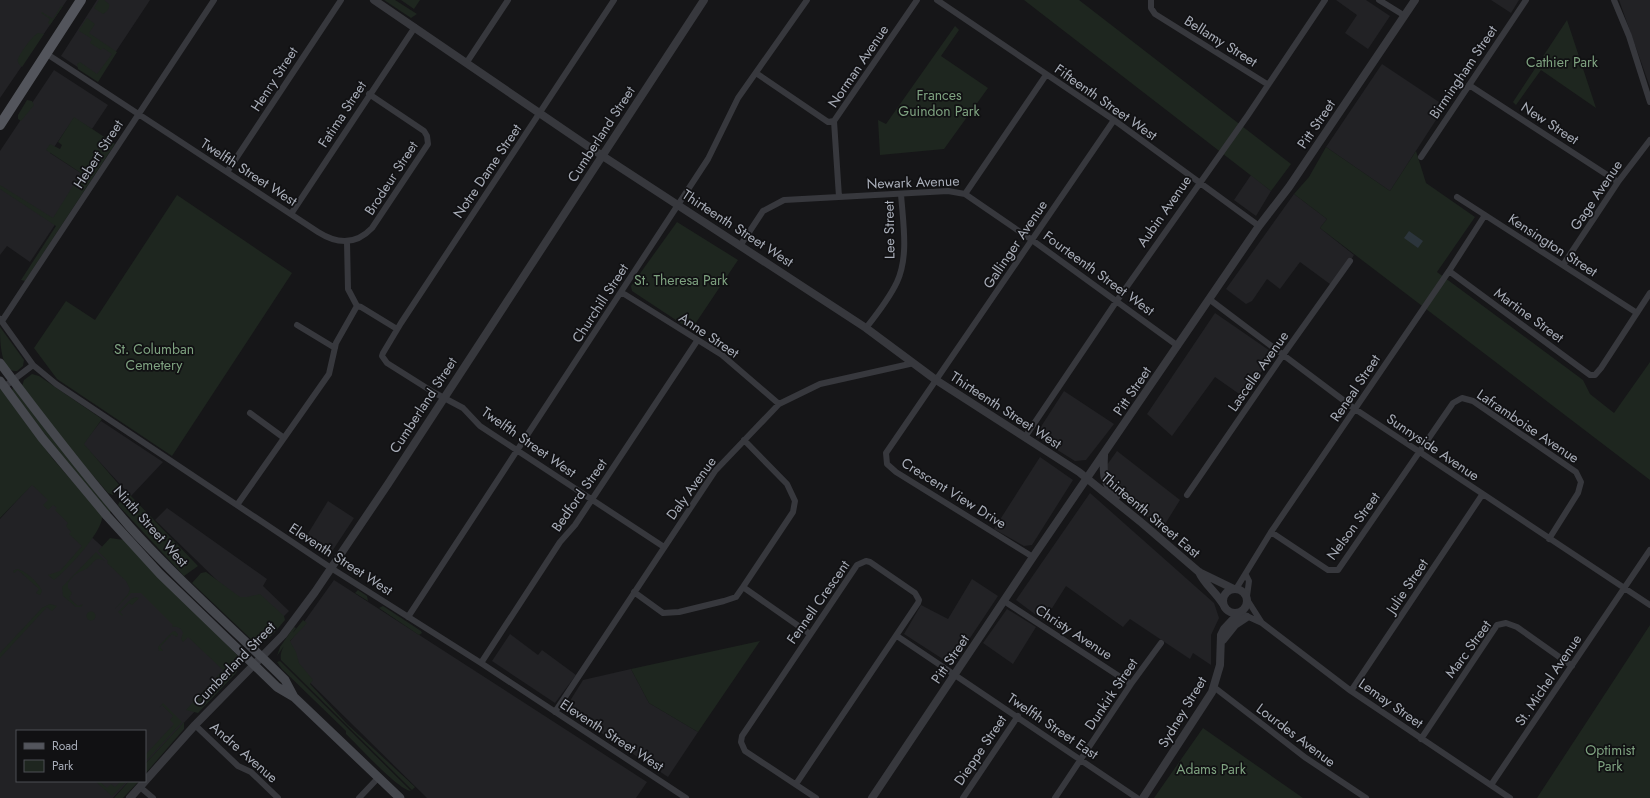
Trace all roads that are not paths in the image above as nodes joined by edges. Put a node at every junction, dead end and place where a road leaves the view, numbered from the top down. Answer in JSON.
{"nodes":[{"id":1,"x":82,"y":0,"type":"edge"},
{"id":2,"x":214,"y":0,"type":"edge"},
{"id":3,"x":340,"y":0,"type":"edge"},
{"id":4,"x":374,"y":0,"type":"edge"},
{"id":5,"x":508,"y":0,"type":"edge"},
{"id":6,"x":614,"y":0,"type":"edge"},
{"id":7,"x":704,"y":0,"type":"edge"},
{"id":8,"x":807,"y":0,"type":"edge"},
{"id":9,"x":917,"y":0,"type":"edge"},
{"id":10,"x":937,"y":0,"type":"edge"},
{"id":11,"x":1151,"y":0,"type":"edge"},
{"id":12,"x":1325,"y":0,"type":"edge"},
{"id":13,"x":1379,"y":0,"type":"edge"},
{"id":14,"x":1415,"y":0,"type":"edge"},
{"id":15,"x":1526,"y":0,"type":"edge"},
{"id":16,"x":1614,"y":0,"type":"edge"},
{"id":17,"x":1405,"y":16,"type":"junction"},
{"id":18,"x":415,"y":27,"type":"junction"},
{"id":19,"x":47,"y":54,"type":"junction"},
{"id":20,"x":467,"y":62,"type":"junction"},
{"id":21,"x":756,"y":73,"type":"junction"},
{"id":22,"x":1046,"y":75,"type":"junction"},
{"id":23,"x":1267,"y":84,"type":"junction"},
{"id":24,"x":1469,"y":85,"type":"junction"},
{"id":25,"x":369,"y":94,"type":"junction"},
{"id":26,"x":1650,"y":102,"type":"edge"},
{"id":27,"x":540,"y":113,"type":"junction"},
{"id":28,"x":139,"y":114,"type":"junction"},
{"id":29,"x":1114,"y":120,"type":"junction"},
{"id":30,"x":834,"y":121,"type":"junction"},
{"id":31,"x":0,"y":125,"type":"edge"},
{"id":32,"x":1650,"y":140,"type":"edge"},
{"id":33,"x":602,"y":154,"type":"junction"},
{"id":34,"x":1421,"y":156,"type":"dead end"},
{"id":35,"x":228,"y":172,"type":"junction"},
{"id":36,"x":1618,"y":182,"type":"junction"},
{"id":37,"x":1198,"y":183,"type":"junction"},
{"id":38,"x":901,"y":194,"type":"junction"},
{"id":39,"x":965,"y":194,"type":"junction"},
{"id":40,"x":1456,"y":197,"type":"dead end"},
{"id":41,"x":839,"y":198,"type":"junction"},
{"id":42,"x":678,"y":204,"type":"junction"},
{"id":43,"x":290,"y":214,"type":"junction"},
{"id":44,"x":1485,"y":215,"type":"junction"},
{"id":45,"x":1259,"y":226,"type":"junction"},
{"id":46,"x":1032,"y":240,"type":"junction"},
{"id":47,"x":347,"y":242,"type":"junction"},
{"id":48,"x":740,"y":246,"type":"junction"},
{"id":49,"x":1350,"y":261,"type":"dead end"},
{"id":50,"x":1563,"y":265,"type":"junction"},
{"id":51,"x":1449,"y":271,"type":"junction"},
{"id":52,"x":621,"y":292,"type":"junction"},
{"id":53,"x":1650,"y":293,"type":"edge"},
{"id":54,"x":1209,"y":299,"type":"junction"},
{"id":55,"x":1116,"y":302,"type":"junction"},
{"id":56,"x":357,"y":306,"type":"junction"},
{"id":57,"x":1637,"y":313,"type":"junction"},
{"id":58,"x":1,"y":320,"type":"edge"},
{"id":59,"x":297,"y":325,"type":"dead end"},
{"id":60,"x":866,"y":328,"type":"junction"},
{"id":61,"x":396,"y":330,"type":"junction"},
{"id":62,"x":697,"y":341,"type":"junction"},
{"id":63,"x":1178,"y":346,"type":"junction"},
{"id":64,"x":335,"y":348,"type":"junction"},
{"id":65,"x":1283,"y":354,"type":"junction"},
{"id":66,"x":382,"y":356,"type":"joint"},
{"id":67,"x":0,"y":363,"type":"edge"},
{"id":68,"x":914,"y":363,"type":"junction"},
{"id":69,"x":33,"y":365,"type":"junction"},
{"id":70,"x":13,"y":380,"type":"junction"},
{"id":71,"x":936,"y":380,"type":"junction"},
{"id":72,"x":2,"y":384,"type":"edge"},
{"id":73,"x":444,"y":397,"type":"junction"},
{"id":74,"x":779,"y":404,"type":"junction"},
{"id":75,"x":1356,"y":409,"type":"junction"},
{"id":76,"x":250,"y":413,"type":"dead end"},
{"id":77,"x":284,"y":438,"type":"junction"},
{"id":78,"x":1025,"y":438,"type":"junction"},
{"id":79,"x":744,"y":440,"type":"junction"},
{"id":80,"x":516,"y":451,"type":"junction"},
{"id":81,"x":1419,"y":452,"type":"junction"},
{"id":82,"x":1104,"y":455,"type":"junction"},
{"id":83,"x":1087,"y":478,"type":"junction"},
{"id":84,"x":1187,"y":495,"type":"dead end"},
{"id":85,"x":1482,"y":495,"type":"junction"},
{"id":86,"x":592,"y":500,"type":"junction"},
{"id":87,"x":237,"y":505,"type":"junction"},
{"id":88,"x":1126,"y":509,"type":"junction"},
{"id":89,"x":1272,"y":532,"type":"junction"},
{"id":90,"x":1549,"y":539,"type":"junction"},
{"id":91,"x":664,"y":547,"type":"junction"},
{"id":92,"x":1650,"y":550,"type":"edge"},
{"id":93,"x":1033,"y":557,"type":"junction"},
{"id":94,"x":331,"y":568,"type":"junction"},
{"id":95,"x":1199,"y":572,"type":"junction"},
{"id":96,"x":1246,"y":575,"type":"junction"},
{"id":97,"x":743,"y":587,"type":"junction"},
{"id":98,"x":1624,"y":588,"type":"junction"},
{"id":99,"x":1235,"y":589,"type":"junction"},
{"id":100,"x":634,"y":592,"type":"junction"},
{"id":101,"x":1247,"y":599,"type":"junction"},
{"id":102,"x":1004,"y":601,"type":"junction"},
{"id":103,"x":1223,"y":604,"type":"junction"},
{"id":104,"x":1650,"y":605,"type":"edge"},
{"id":105,"x":1242,"y":614,"type":"junction"},
{"id":106,"x":408,"y":617,"type":"junction"},
{"id":107,"x":1262,"y":623,"type":"junction"},
{"id":108,"x":810,"y":634,"type":"junction"},
{"id":109,"x":897,"y":636,"type":"junction"},
{"id":110,"x":1161,"y":643,"type":"dead end"},
{"id":111,"x":261,"y":656,"type":"junction"},
{"id":112,"x":253,"y":663,"type":"junction"},
{"id":113,"x":481,"y":663,"type":"junction"},
{"id":114,"x":1572,"y":666,"type":"junction"},
{"id":115,"x":956,"y":674,"type":"junction"},
{"id":116,"x":1131,"y":684,"type":"junction"},
{"id":117,"x":1214,"y":687,"type":"junction"},
{"id":118,"x":1352,"y":691,"type":"junction"},
{"id":119,"x":294,"y":697,"type":"junction"},
{"id":120,"x":555,"y":712,"type":"junction"},
{"id":121,"x":1018,"y":716,"type":"junction"},
{"id":122,"x":195,"y":725,"type":"junction"},
{"id":123,"x":1421,"y":739,"type":"junction"},
{"id":124,"x":1081,"y":759,"type":"junction"},
{"id":125,"x":378,"y":778,"type":"junction"},
{"id":126,"x":146,"y":780,"type":"edge"},
{"id":127,"x":144,"y":782,"type":"edge"},
{"id":128,"x":796,"y":784,"type":"junction"},
{"id":129,"x":1491,"y":785,"type":"junction"},
{"id":130,"x":140,"y":787,"type":"junction"},
{"id":131,"x":683,"y":797,"type":"edge"},
{"id":132,"x":130,"y":798,"type":"edge"},
{"id":133,"x":153,"y":798,"type":"edge"},
{"id":134,"x":278,"y":798,"type":"edge"},
{"id":135,"x":359,"y":798,"type":"edge"},
{"id":136,"x":400,"y":798,"type":"edge"},
{"id":137,"x":816,"y":798,"type":"edge"},
{"id":138,"x":872,"y":798,"type":"edge"},
{"id":139,"x":963,"y":798,"type":"edge"},
{"id":140,"x":1055,"y":798,"type":"edge"},
{"id":141,"x":1137,"y":798,"type":"edge"},
{"id":142,"x":1143,"y":798,"type":"edge"},
{"id":143,"x":1366,"y":798,"type":"edge"},
{"id":144,"x":1510,"y":798,"type":"edge"}],
"edges":[{"from":1,"to":19,"type":"main road"},
{"from":2,"to":28,"type":"street","name":"Hebert Street"},
{"from":3,"to":35,"type":"street","name":"Henry Street"},
{"from":4,"to":18,"type":"street","name":"Thirteenth Street West"},
{"from":5,"to":20,"type":"street"},
{"from":6,"to":27,"type":"street","name":"Notre Dame Street"},
{"from":7,"to":33,"type":"street","name":"Cumberland Street"},
{"from":8,"to":21,"type":"street","name":"Churchill Street"},
{"from":9,"to":30,"type":"street","name":"Norman Avenue"},
{"from":10,"to":22,"type":"street","name":"Fifteenth Street West"},
{"from":11,"to":23,"type":"street","name":"Bellamy Street"},
{"from":12,"to":23,"type":"street","name":"Aubin Avenue"},
{"from":13,"to":17,"type":"street"},
{"from":14,"to":17,"type":"street","name":"Pitt Street"},
{"from":15,"to":24,"type":"street","name":"Birmingham Street"},
{"from":16,"to":26,"type":"street"},
{"from":17,"to":45,"type":"street","name":"Pitt Street"},
{"from":18,"to":20,"type":"street","name":"Thirteenth Street West"},
{"from":18,"to":25,"type":"street","name":"Fatima Street"},
{"from":19,"to":28,"type":"street","name":"Twelfth Street West"},
{"from":19,"to":31,"type":"main road"},
{"from":20,"to":27,"type":"street","name":"Thirteenth Street West"},
{"from":21,"to":30,"type":"street"},
{"from":21,"to":42,"type":"street","name":"Churchill Street"},
{"from":22,"to":29,"type":"street","name":"Fifteenth Street West"},
{"from":22,"to":39,"type":"street","name":"Newark Avenue"},
{"from":23,"to":37,"type":"street","name":"Aubin Avenue"},
{"from":24,"to":34,"type":"street","name":"Birmingham Street"},
{"from":24,"to":36,"type":"street","name":"New Street"},
{"from":25,"to":43,"type":"street","name":"Fatima Street"},
{"from":25,"to":47,"type":"street","name":"Brodeur Street"},
{"from":27,"to":33,"type":"street","name":"Thirteenth Street West"},
{"from":27,"to":61,"type":"street","name":"Notre Dame Street"},
{"from":28,"to":35,"type":"street","name":"Twelfth Street West"},
{"from":28,"to":58,"type":"street","name":"Hebert Street"},
{"from":29,"to":37,"type":"street","name":"Fifteenth Street West"},
{"from":29,"to":46,"type":"street","name":"Gallinger Avenue"},
{"from":30,"to":41,"type":"street","name":"Norman Avenue"},
{"from":32,"to":36,"type":"street","name":"Gage Avenue"},
{"from":33,"to":42,"type":"street","name":"Thirteenth Street West"},
{"from":33,"to":73,"type":"street","name":"Cumberland Street"},
{"from":35,"to":43,"type":"street","name":"Twelfth Street West"},
{"from":36,"to":50,"type":"street","name":"Gage Avenue"},
{"from":37,"to":45,"type":"street","name":"Fifteenth Street West"},
{"from":37,"to":55,"type":"street","name":"Aubin Avenue"},
{"from":38,"to":39,"type":"street","name":"Newark Avenue"},
{"from":38,"to":41,"type":"street","name":"Newark Avenue"},
{"from":38,"to":60,"type":"street","name":"Lee Street"},
{"from":39,"to":46,"type":"street","name":"Fourteenth Street West"},
{"from":40,"to":44,"type":"street","name":"Kensington Street"},
{"from":41,"to":48,"type":"street","name":"Newark Avenue"},
{"from":42,"to":48,"type":"street","name":"Thirteenth Street West"},
{"from":42,"to":52,"type":"street","name":"Churchill Street"},
{"from":43,"to":47,"type":"street","name":"Twelfth Street West"},
{"from":44,"to":50,"type":"street","name":"Kensington Street"},
{"from":44,"to":51,"type":"street","name":"Reneal Street"},
{"from":45,"to":54,"type":"street","name":"Pitt Street"},
{"from":46,"to":55,"type":"street","name":"Fourteenth Street West"},
{"from":46,"to":71,"type":"street","name":"Gallinger Avenue"},
{"from":47,"to":56,"type":"street"},
{"from":48,"to":60,"type":"street","name":"Thirteenth Street West"},
{"from":49,"to":65,"type":"street","name":"Lascelle Avenue"},
{"from":50,"to":57,"type":"street","name":"Kensington Street"},
{"from":51,"to":57,"type":"street","name":"Martine Street"},
{"from":51,"to":75,"type":"street","name":"Reneal Street"},
{"from":52,"to":62,"type":"street","name":"Anne Street"},
{"from":52,"to":80,"type":"street","name":"Churchill Street"},
{"from":53,"to":57,"type":"street"},
{"from":54,"to":63,"type":"street","name":"Pitt Street"},
{"from":54,"to":65,"type":"street","name":"Sunnyside Avenue"},
{"from":55,"to":63,"type":"street","name":"Fourteenth Street West"},
{"from":55,"to":78,"type":"street","name":"Aubin Avenue"},
{"from":56,"to":61,"type":"street"},
{"from":56,"to":64,"type":"street"},
{"from":58,"to":69,"type":"street","name":"Eleventh Street West"},
{"from":59,"to":64,"type":"street"},
{"from":60,"to":68,"type":"street","name":"Thirteenth Street West"},
{"from":61,"to":66,"type":"street","name":"Notre Dame Street"},
{"from":62,"to":74,"type":"street","name":"Anne Street"},
{"from":62,"to":86,"type":"street","name":"Bedford Street"},
{"from":63,"to":82,"type":"street","name":"Pitt Street"},
{"from":64,"to":77,"type":"street"},
{"from":65,"to":75,"type":"street","name":"Sunnyside Avenue"},
{"from":65,"to":84,"type":"street","name":"Lascelle Avenue"},
{"from":66,"to":73,"type":"street","name":"Twelfth Street West"},
{"from":67,"to":70,"type":"main road","name":"Ninth Street West"},
{"from":68,"to":71,"type":"street","name":"Thirteenth Street West"},
{"from":68,"to":74,"type":"street","name":"Daly Avenue"},
{"from":69,"to":70,"type":"street"},
{"from":69,"to":87,"type":"street","name":"Eleventh Street West"},
{"from":70,"to":72,"type":"street"},
{"from":70,"to":111,"type":"main road","name":"Ninth Street West"},
{"from":71,"to":78,"type":"street","name":"Thirteenth Street West"},
{"from":71,"to":93,"type":"street","name":"Crescent View Drive"},
{"from":72,"to":112,"type":"main road","name":"Ninth Street West"},
{"from":73,"to":80,"type":"street","name":"Twelfth Street West"},
{"from":73,"to":94,"type":"street","name":"Cumberland Street"},
{"from":74,"to":79,"type":"street","name":"Daly Avenue"},
{"from":75,"to":81,"type":"street","name":"Sunnyside Avenue"},
{"from":75,"to":89,"type":"street","name":"Reneal Street"},
{"from":76,"to":77,"type":"street"},
{"from":77,"to":87,"type":"street"},
{"from":78,"to":83,"type":"street","name":"Thirteenth Street West"},
{"from":79,"to":91,"type":"street","name":"Daly Avenue"},
{"from":79,"to":97,"type":"street"},
{"from":80,"to":86,"type":"street","name":"Twelfth Street West"},
{"from":80,"to":106,"type":"street","name":"Churchill Street"},
{"from":81,"to":85,"type":"street","name":"Sunnyside Avenue"},
{"from":81,"to":89,"type":"street","name":"Nelson Street"},
{"from":81,"to":90,"type":"street","name":"Laframboise Avenue"},
{"from":82,"to":83,"type":"street","name":"Pitt Street"},
{"from":82,"to":88,"type":"street"},
{"from":83,"to":88,"type":"street","name":"Thirteenth Street East"},
{"from":83,"to":93,"type":"street","name":"Pitt Street"},
{"from":85,"to":90,"type":"street","name":"Sunnyside Avenue"},
{"from":85,"to":118,"type":"street","name":"Julie Street"},
{"from":86,"to":91,"type":"street","name":"Twelfth Street West"},
{"from":86,"to":113,"type":"street","name":"Bedford Street"},
{"from":87,"to":94,"type":"street","name":"Eleventh Street West"},
{"from":88,"to":95,"type":"street","name":"Thirteenth Street East"},
{"from":89,"to":96,"type":"street","name":"Reneal Street"},
{"from":90,"to":98,"type":"street","name":"Sunnyside Avenue"},
{"from":91,"to":100,"type":"street","name":"Daly Avenue"},
{"from":92,"to":98,"type":"street","name":"St. Michel Avenue"},
{"from":93,"to":102,"type":"street","name":"Pitt Street"},
{"from":94,"to":106,"type":"street","name":"Eleventh Street West"},
{"from":94,"to":111,"type":"street","name":"Cumberland Street"},
{"from":95,"to":99,"type":"street","name":"Thirteenth Street East"},
{"from":95,"to":103,"type":"street","name":"Thirteenth Street East"},
{"from":96,"to":99,"type":"street","name":"Reneal Street"},
{"from":96,"to":101,"type":"street","name":"Reneal Street"},
{"from":97,"to":100,"type":"street"},
{"from":97,"to":108,"type":"street"},
{"from":98,"to":104,"type":"street","name":"Sunnyside Avenue"},
{"from":98,"to":114,"type":"street","name":"St. Michel Avenue"},
{"from":99,"to":101,"type":"street"},
{"from":99,"to":103,"type":"street"},
{"from":100,"to":120,"type":"street","name":"Daly Avenue"},
{"from":101,"to":105,"type":"street"},
{"from":101,"to":107,"type":"street","name":"Lemay Street"},
{"from":102,"to":115,"type":"street","name":"Pitt Street"},
{"from":102,"to":116,"type":"street","name":"Christy Avenue"},
{"from":103,"to":105,"type":"street"},
{"from":105,"to":107,"type":"street","name":"Lemay Street"},
{"from":105,"to":117,"type":"street","name":"Sydney Street"},
{"from":106,"to":113,"type":"street","name":"Eleventh Street West"},
{"from":107,"to":118,"type":"street","name":"Lemay Street"},
{"from":108,"to":109,"type":"street","name":"Fennell Crescent"},
{"from":108,"to":128,"type":"street","name":"Fennell Crescent"},
{"from":109,"to":115,"type":"street"},
{"from":109,"to":128,"type":"street","name":"Fennell Crescent"},
{"from":110,"to":116,"type":"street","name":"Dunkirk Street"},
{"from":111,"to":112,"type":"street","name":"Cumberland Street"},
{"from":111,"to":119,"type":"main road","name":"Ninth Street West"},
{"from":112,"to":119,"type":"main road","name":"Ninth Street West"},
{"from":112,"to":122,"type":"street","name":"Cumberland Street"},
{"from":113,"to":120,"type":"street","name":"Eleventh Street West"},
{"from":114,"to":123,"type":"street","name":"Marc Street"},
{"from":114,"to":129,"type":"street","name":"St. Michel Avenue"},
{"from":115,"to":121,"type":"street","name":"Twelfth Street East"},
{"from":115,"to":138,"type":"street","name":"Pitt Street"},
{"from":116,"to":124,"type":"street","name":"Dunkirk Street"},
{"from":117,"to":142,"type":"street","name":"Sydney Street"},
{"from":117,"to":143,"type":"street","name":"Lourdes Avenue"},
{"from":118,"to":123,"type":"street","name":"Lemay Street"},
{"from":119,"to":125,"type":"main road","name":"Ninth Street West"},
{"from":120,"to":131,"type":"street","name":"Eleventh Street West"},
{"from":121,"to":124,"type":"street","name":"Twelfth Street East"},
{"from":121,"to":139,"type":"street","name":"Dieppe Street"},
{"from":122,"to":126,"type":"street","name":"Cumberland Street"},
{"from":122,"to":134,"type":"street","name":"Andre Avenue"},
{"from":123,"to":129,"type":"street","name":"Lemay Street"},
{"from":124,"to":140,"type":"street","name":"Dunkirk Street"},
{"from":124,"to":141,"type":"street","name":"Twelfth Street East"},
{"from":125,"to":135,"type":"street"},
{"from":125,"to":136,"type":"main road","name":"Ninth Street West"},
{"from":127,"to":130,"type":"street","name":"Cumberland Street"},
{"from":128,"to":137,"type":"street","name":"Fennell Crescent"},
{"from":129,"to":144,"type":"street","name":"Lemay Street"},
{"from":130,"to":132,"type":"street","name":"Cumberland Street"},
{"from":130,"to":133,"type":"street"}]}
